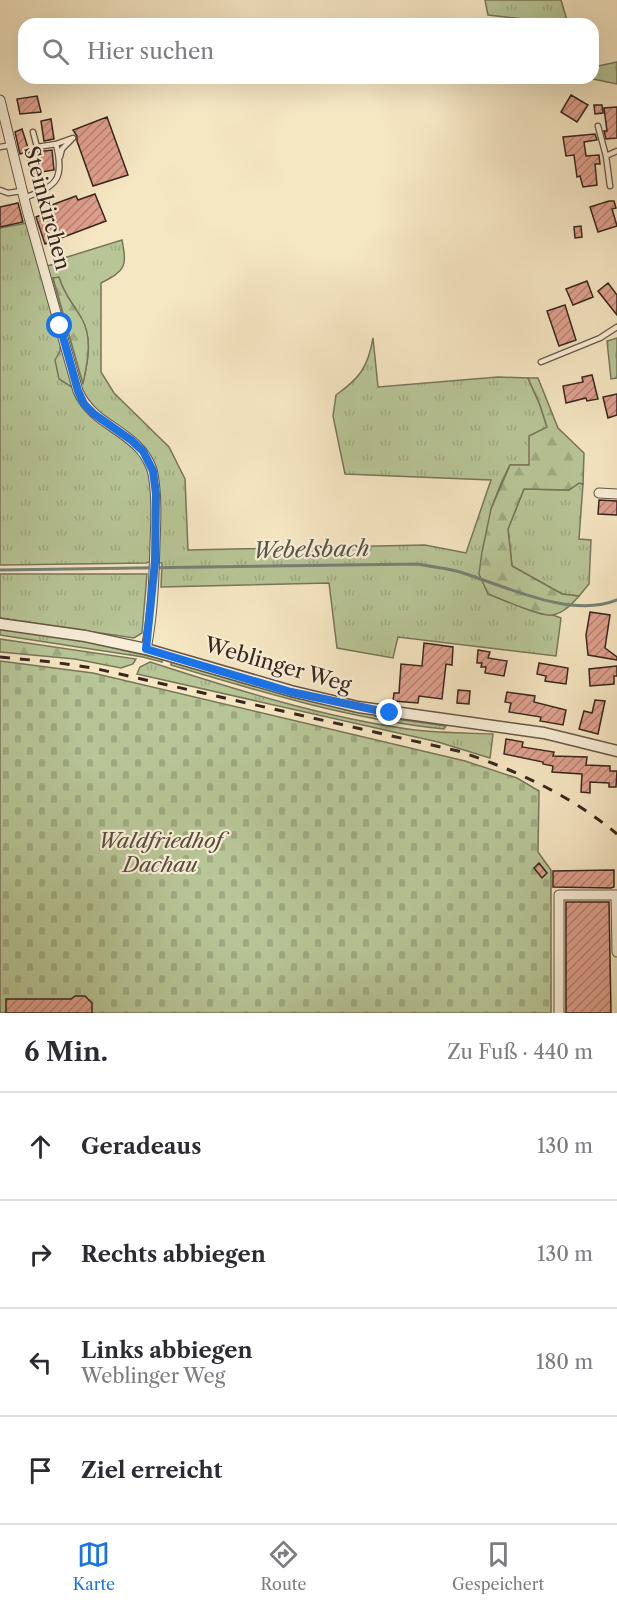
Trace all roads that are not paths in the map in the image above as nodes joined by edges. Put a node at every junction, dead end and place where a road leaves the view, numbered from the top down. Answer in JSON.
{"nodes":[{"id":1,"x":0,"y":100,"type":"edge"},
{"id":2,"x":598,"y":126,"type":"dead end"},
{"id":3,"x":33,"y":132,"type":"dead end"},
{"id":4,"x":56,"y":144,"type":"junction"},
{"id":5,"x":11,"y":145,"type":"junction"},
{"id":6,"x":0,"y":147,"type":"edge"},
{"id":7,"x":617,"y":151,"type":"edge"},
{"id":8,"x":606,"y":156,"type":"junction"},
{"id":9,"x":60,"y":160,"type":"junction"},
{"id":10,"x":610,"y":186,"type":"dead end"},
{"id":11,"x":0,"y":190,"type":"edge"},
{"id":12,"x":23,"y":194,"type":"junction"},
{"id":13,"x":617,"y":327,"type":"edge"},
{"id":14,"x":541,"y":362,"type":"dead end"},
{"id":15,"x":599,"y":493,"type":"dead end"},
{"id":16,"x":617,"y":494,"type":"edge"},
{"id":17,"x":0,"y":624,"type":"edge"},
{"id":18,"x":146,"y":649,"type":"junction"},
{"id":19,"x":617,"y":751,"type":"edge"},
{"id":20,"x":617,"y":952,"type":"edge"},
{"id":21,"x":559,"y":1013,"type":"edge"}],
"edges":[{"from":1,"to":5,"type":"street","name":"Steinkirchen"},
{"from":2,"to":8,"type":"lane"},
{"from":3,"to":4,"type":"lane"},
{"from":4,"to":9,"type":"lane"},
{"from":4,"to":9,"type":"lane"},
{"from":5,"to":6,"type":"lane"},
{"from":5,"to":12,"type":"street","name":"Steinkirchen"},
{"from":7,"to":8,"type":"lane"},
{"from":8,"to":10,"type":"lane"},
{"from":9,"to":12,"type":"lane"},
{"from":11,"to":12,"type":"lane"},
{"from":12,"to":18,"type":"street","name":"Steinkirchen"},
{"from":13,"to":14,"type":"lane"},
{"from":15,"to":16,"type":"street"},
{"from":17,"to":18,"type":"street","name":"Weblinger Weg"},
{"from":18,"to":19,"type":"street","name":"Weblinger Weg"},
{"from":20,"to":21,"type":"street"}]}
